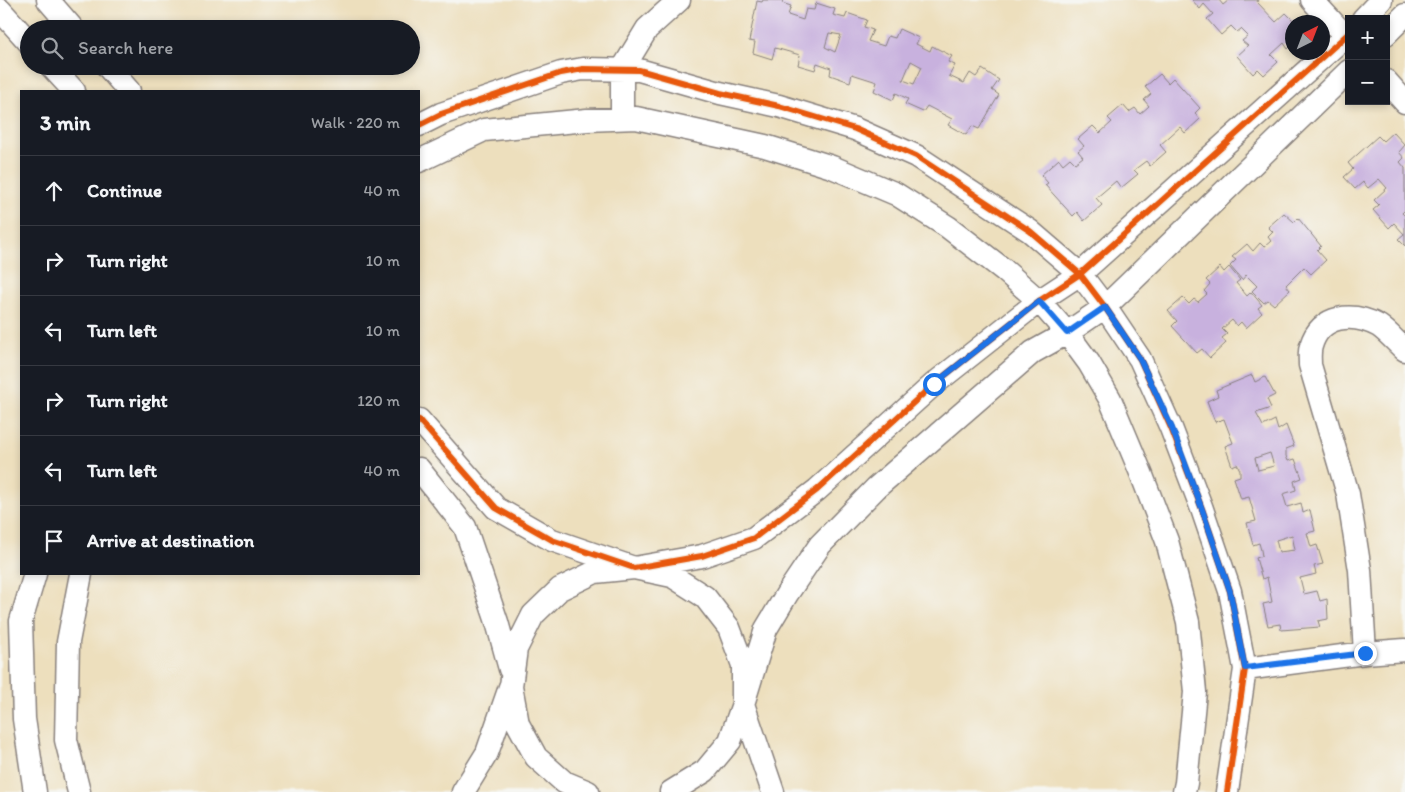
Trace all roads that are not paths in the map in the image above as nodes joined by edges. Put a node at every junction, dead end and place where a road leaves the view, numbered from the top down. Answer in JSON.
{"nodes":[{"id":1,"x":48,"y":0,"type":"edge"},
{"id":2,"x":679,"y":0,"type":"edge"},
{"id":3,"x":1312,"y":0,"type":"edge"},
{"id":4,"x":1382,"y":0,"type":"edge"},
{"id":5,"x":0,"y":10,"type":"edge"},
{"id":6,"x":1367,"y":15,"type":"edge"},
{"id":7,"x":1405,"y":15,"type":"edge"},
{"id":8,"x":65,"y":20,"type":"edge"},
{"id":9,"x":1390,"y":30,"type":"edge"},
{"id":10,"x":20,"y":32,"type":"edge"},
{"id":11,"x":1345,"y":33,"type":"edge"},
{"id":12,"x":1345,"y":39,"type":"edge"},
{"id":13,"x":622,"y":70,"type":"junction"},
{"id":14,"x":59,"y":75,"type":"edge"},
{"id":15,"x":115,"y":75,"type":"edge"},
{"id":16,"x":1345,"y":75,"type":"edge"},
{"id":17,"x":1390,"y":85,"type":"edge"},
{"id":18,"x":73,"y":90,"type":"edge"},
{"id":19,"x":128,"y":90,"type":"edge"},
{"id":20,"x":1405,"y":102,"type":"edge"},
{"id":21,"x":622,"y":118,"type":"junction"},
{"id":22,"x":420,"y":124,"type":"edge"},
{"id":23,"x":420,"y":161,"type":"edge"},
{"id":24,"x":1080,"y":274,"type":"junction"},
{"id":25,"x":1039,"y":301,"type":"junction"},
{"id":26,"x":1105,"y":307,"type":"junction"},
{"id":27,"x":1067,"y":333,"type":"junction"},
{"id":28,"x":1405,"y":350,"type":"edge"},
{"id":29,"x":420,"y":421,"type":"edge"},
{"id":30,"x":420,"y":469,"type":"edge"},
{"id":31,"x":634,"y":568,"type":"junction"},
{"id":32,"x":35,"y":575,"type":"edge"},
{"id":33,"x":81,"y":575,"type":"edge"},
{"id":34,"x":1405,"y":650,"type":"edge"},
{"id":35,"x":1365,"y":653,"type":"junction"},
{"id":36,"x":1245,"y":668,"type":"junction"},
{"id":37,"x":511,"y":681,"type":"junction"},
{"id":38,"x":742,"y":704,"type":"junction"},
{"id":39,"x":35,"y":792,"type":"edge"},
{"id":40,"x":79,"y":792,"type":"edge"},
{"id":41,"x":463,"y":792,"type":"edge"},
{"id":42,"x":588,"y":792,"type":"edge"},
{"id":43,"x":671,"y":792,"type":"edge"},
{"id":44,"x":773,"y":792,"type":"edge"},
{"id":45,"x":1184,"y":792,"type":"edge"},
{"id":46,"x":1227,"y":792,"type":"edge"}],
"edges":[{"from":1,"to":8,"type":"street"},
{"from":2,"to":13,"type":"street"},
{"from":3,"to":11,"type":"street"},
{"from":4,"to":6,"type":"street"},
{"from":5,"to":10,"type":"street"},
{"from":7,"to":9,"type":"street"},
{"from":12,"to":24,"type":"street"},
{"from":13,"to":21,"type":"street"},
{"from":13,"to":22,"type":"street"},
{"from":13,"to":24,"type":"street"},
{"from":14,"to":18,"type":"street"},
{"from":15,"to":19,"type":"street"},
{"from":16,"to":26,"type":"street"},
{"from":17,"to":20,"type":"street"},
{"from":21,"to":23,"type":"street"},
{"from":21,"to":25,"type":"street"},
{"from":24,"to":25,"type":"street"},
{"from":24,"to":26,"type":"street"},
{"from":25,"to":27,"type":"street"},
{"from":25,"to":31,"type":"street"},
{"from":26,"to":27,"type":"street"},
{"from":26,"to":36,"type":"street"},
{"from":27,"to":38,"type":"street"},
{"from":27,"to":45,"type":"street"},
{"from":28,"to":35,"type":"street"},
{"from":29,"to":31,"type":"street"},
{"from":30,"to":37,"type":"street"},
{"from":31,"to":37,"type":"street"},
{"from":31,"to":38,"type":"street"},
{"from":32,"to":39,"type":"street"},
{"from":33,"to":40,"type":"street"},
{"from":34,"to":35,"type":"street"},
{"from":35,"to":36,"type":"street"},
{"from":36,"to":46,"type":"street"},
{"from":37,"to":41,"type":"street"},
{"from":37,"to":42,"type":"street"},
{"from":38,"to":43,"type":"street"},
{"from":38,"to":44,"type":"street"}]}
